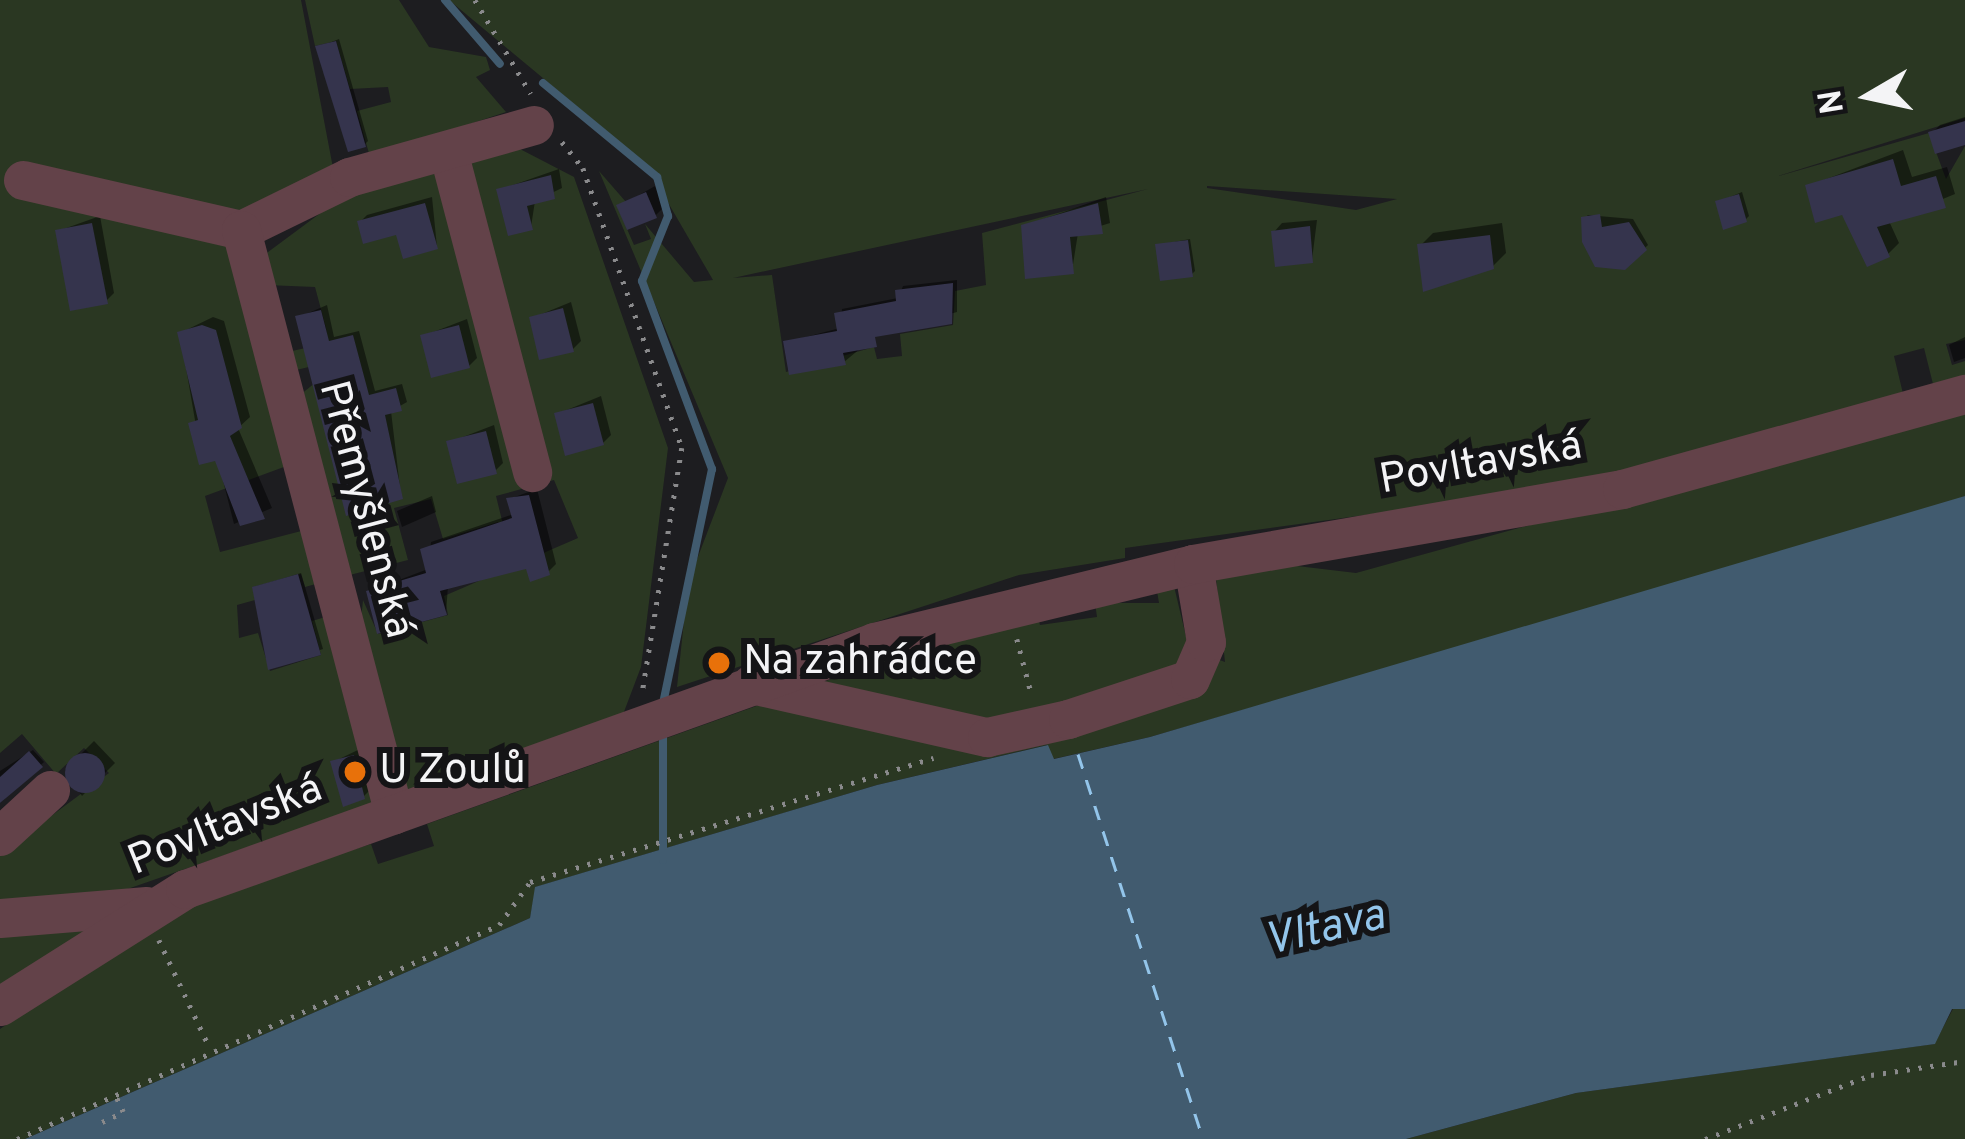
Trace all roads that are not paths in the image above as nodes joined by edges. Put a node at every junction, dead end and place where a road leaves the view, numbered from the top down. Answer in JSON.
{"nodes":[{"id":1,"x":531,"y":106,"type":"road end"},
{"id":2,"x":448,"y":151,"type":"junction"},
{"id":3,"x":23,"y":180,"type":"dead end"},
{"id":4,"x":241,"y":230,"type":"junction"},
{"id":5,"x":1965,"y":394,"type":"edge"},
{"id":6,"x":532,"y":472,"type":"dead end"},
{"id":7,"x":1193,"y":564,"type":"junction"},
{"id":8,"x":751,"y":684,"type":"junction"},
{"id":9,"x":50,"y":790,"type":"dead end"},
{"id":10,"x":394,"y":814,"type":"junction"},
{"id":11,"x":0,"y":836,"type":"edge"},
{"id":12,"x":146,"y":907,"type":"junction"},
{"id":13,"x":0,"y":918,"type":"edge"},
{"id":14,"x":0,"y":1006,"type":"edge"}],
"edges":[{"from":1,"to":2,"type":"street"},
{"from":2,"to":4,"type":"street"},
{"from":2,"to":6,"type":"street"},
{"from":3,"to":4,"type":"street"},
{"from":4,"to":10,"type":"street","name":"Přemyšlenská"},
{"from":5,"to":7,"type":"street","name":"Povltavská"},
{"from":7,"to":8,"type":"street","name":"Povltavská"},
{"from":7,"to":8,"type":"street"},
{"from":8,"to":10,"type":"street","name":"Povltavská"},
{"from":9,"to":11,"type":"street"},
{"from":10,"to":12,"type":"street","name":"Povltavská"},
{"from":12,"to":13,"type":"street"},
{"from":12,"to":14,"type":"street","name":"Povltavská"}]}
